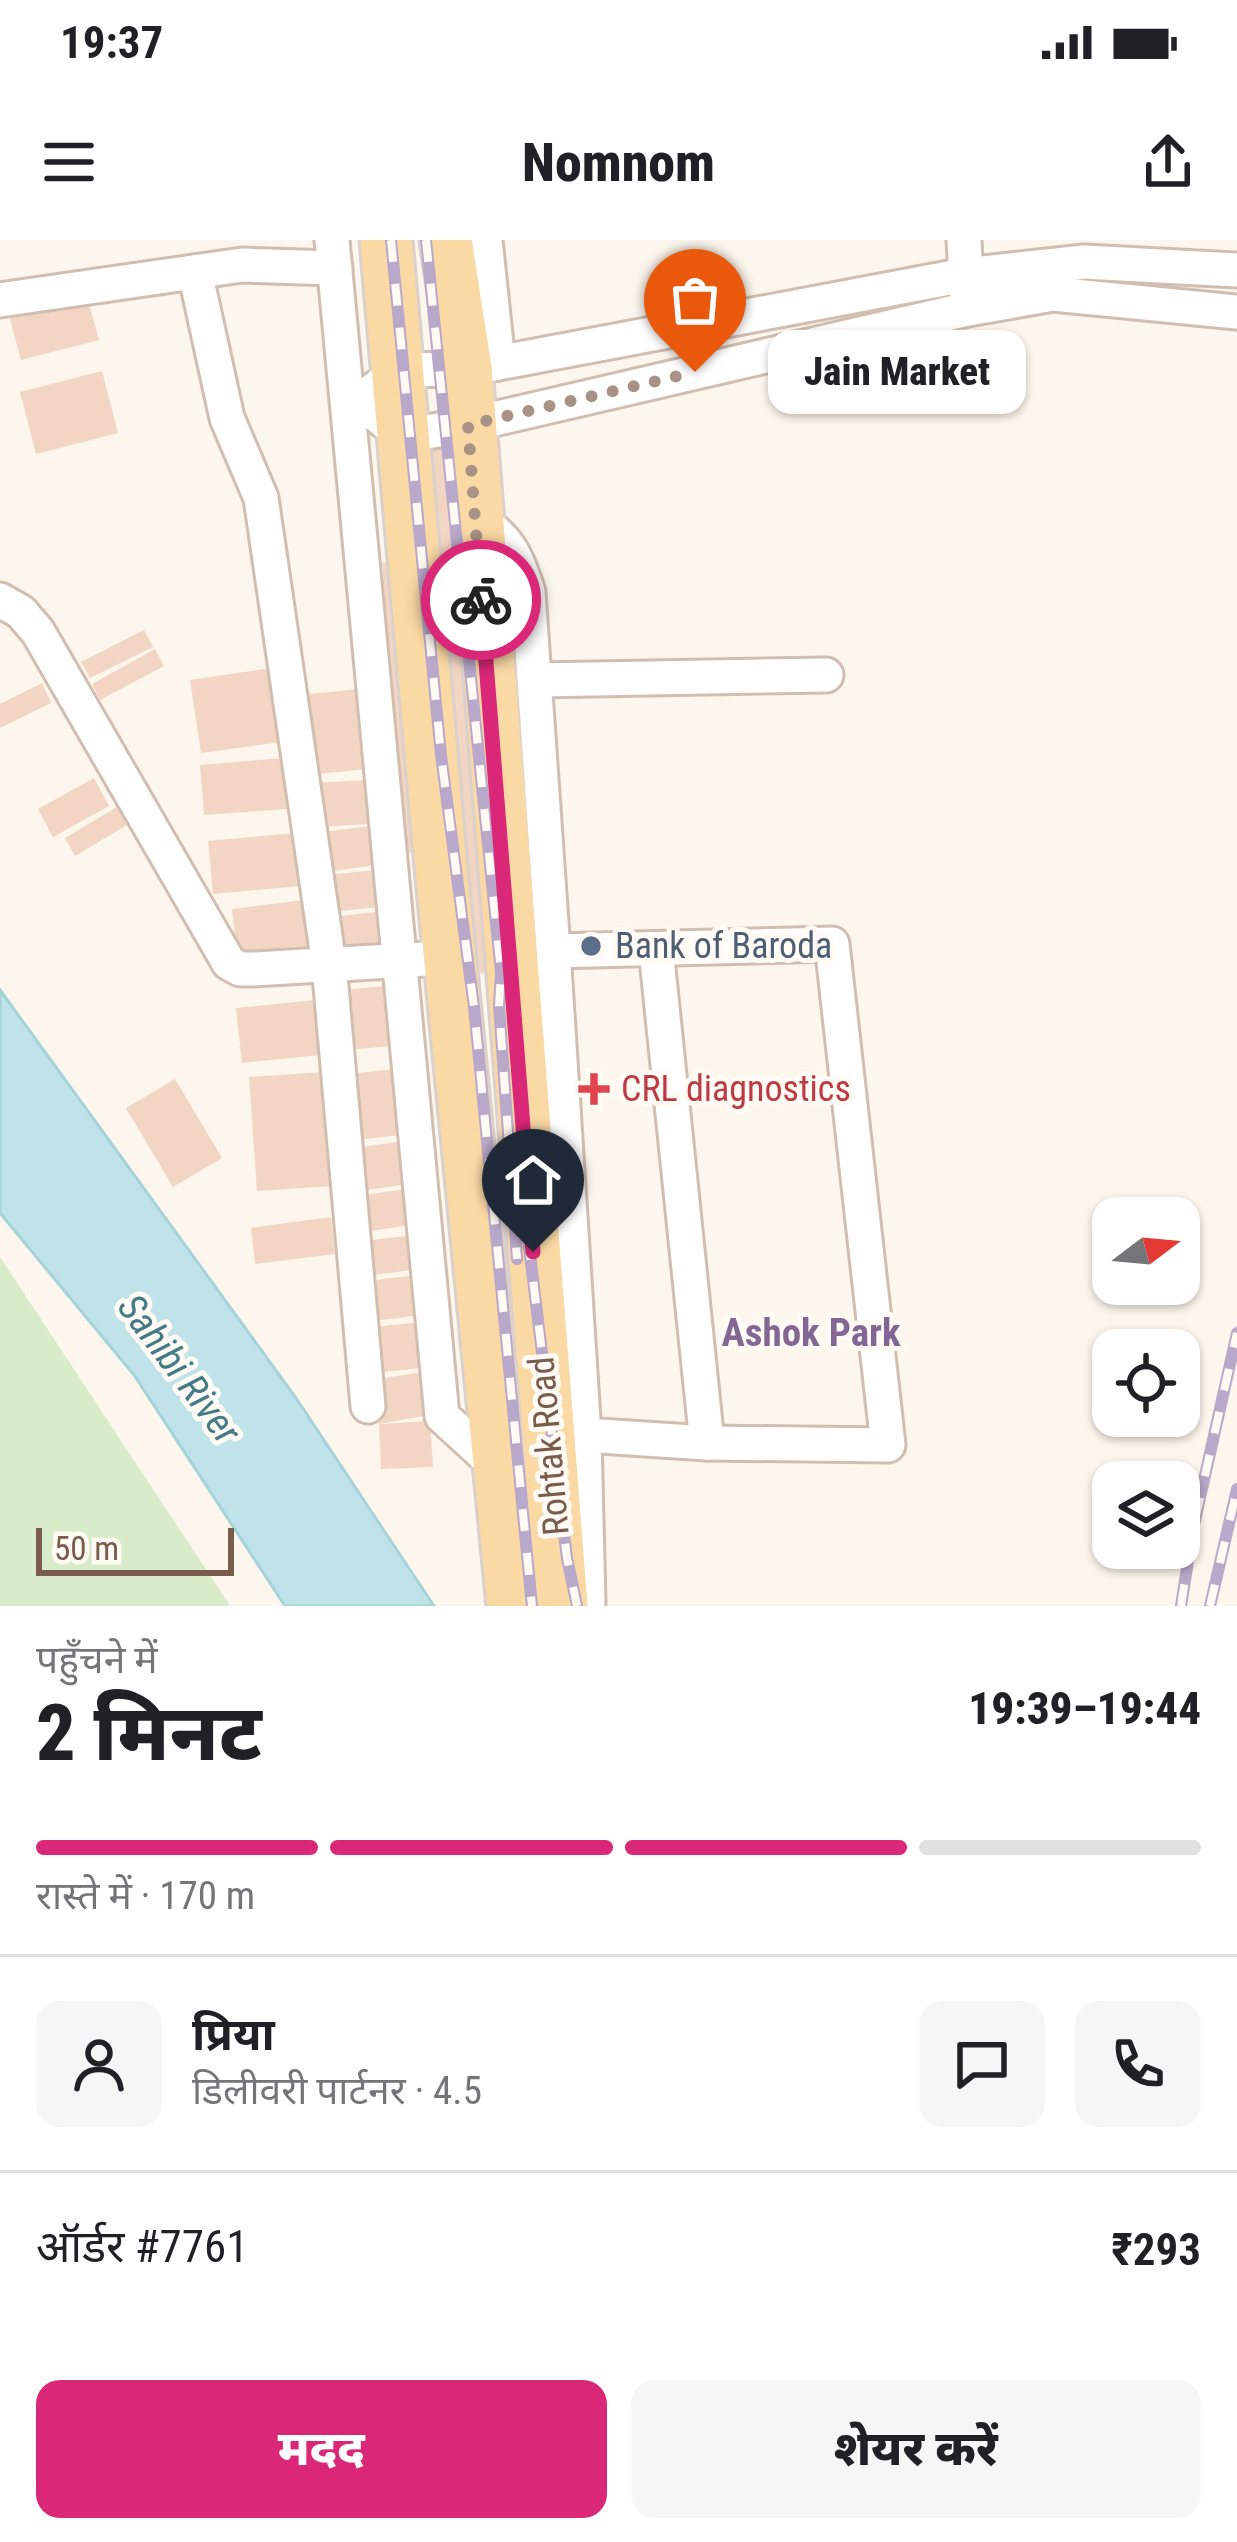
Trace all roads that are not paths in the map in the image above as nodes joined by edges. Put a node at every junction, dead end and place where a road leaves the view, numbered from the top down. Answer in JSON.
{"nodes":[{"id":1,"x":386,"y":240,"type":"edge"},
{"id":2,"x":446,"y":240,"type":"edge"},
{"id":3,"x":484,"y":240,"type":"edge"},
{"id":4,"x":964,"y":240,"type":"edge"},
{"id":5,"x":233,"y":252,"type":"edge"},
{"id":6,"x":333,"y":254,"type":"edge"},
{"id":7,"x":1237,"y":270,"type":"edge"},
{"id":8,"x":195,"y":272,"type":"junction"},
{"id":9,"x":965,"y":274,"type":"junction"},
{"id":10,"x":0,"y":300,"type":"edge"},
{"id":11,"x":968,"y":309,"type":"junction"},
{"id":12,"x":1237,"y":312,"type":"edge"},
{"id":13,"x":482,"y":366,"type":"junction"},
{"id":14,"x":400,"y":370,"type":"junction"},
{"id":15,"x":353,"y":401,"type":"junction"},
{"id":16,"x":468,"y":425,"type":"junction"},
{"id":17,"x":403,"y":436,"type":"junction"},
{"id":18,"x":475,"y":518,"type":"junction"},
{"id":19,"x":0,"y":600,"type":"edge"},
{"id":20,"x":826,"y":675,"type":"dead end"},
{"id":21,"x":536,"y":680,"type":"junction"},
{"id":22,"x":656,"y":949,"type":"junction"},
{"id":23,"x":553,"y":952,"type":"junction"},
{"id":24,"x":426,"y":958,"type":"junction"},
{"id":25,"x":329,"y":964,"type":"junction"},
{"id":26,"x":368,"y":1406,"type":"dead end"},
{"id":27,"x":584,"y":1435,"type":"junction"},
{"id":28,"x":706,"y":1443,"type":"junction"},
{"id":29,"x":575,"y":1605,"type":"edge"},
{"id":30,"x":513,"y":1606,"type":"edge"}],
"edges":[{"from":1,"to":14,"type":"main road"},
{"from":2,"to":13,"type":"main road"},
{"from":3,"to":13,"type":"street"},
{"from":4,"to":9,"type":"street"},
{"from":5,"to":6,"type":"street"},
{"from":5,"to":8,"type":"street"},
{"from":6,"to":15,"type":"street"},
{"from":7,"to":9,"type":"street"},
{"from":8,"to":10,"type":"street"},
{"from":8,"to":25,"type":"street"},
{"from":9,"to":11,"type":"street"},
{"from":9,"to":13,"type":"street"},
{"from":11,"to":12,"type":"street"},
{"from":11,"to":16,"type":"street"},
{"from":13,"to":14,"type":"street"},
{"from":13,"to":16,"type":"main road","name":"Rohtak Road"},
{"from":14,"to":15,"type":"street"},
{"from":14,"to":17,"type":"main road","name":"Rohtak Road"},
{"from":15,"to":17,"type":"street"},
{"from":15,"to":24,"type":"street"},
{"from":16,"to":17,"type":"street"},
{"from":16,"to":18,"type":"main road","name":"Rohtak Road"},
{"from":17,"to":24,"type":"main road","name":"Rohtak Road"},
{"from":18,"to":21,"type":"street"},
{"from":18,"to":29,"type":"main road","name":"Rohtak Road"},
{"from":19,"to":25,"type":"street"},
{"from":20,"to":21,"type":"street"},
{"from":21,"to":23,"type":"street"},
{"from":22,"to":23,"type":"street"},
{"from":22,"to":28,"type":"street"},
{"from":22,"to":28,"type":"street"},
{"from":23,"to":27,"type":"street"},
{"from":24,"to":25,"type":"street"},
{"from":24,"to":30,"type":"main road","name":"Rohtak Road"},
{"from":25,"to":26,"type":"street"},
{"from":27,"to":28,"type":"street"},
{"from":27,"to":29,"type":"street"}]}
